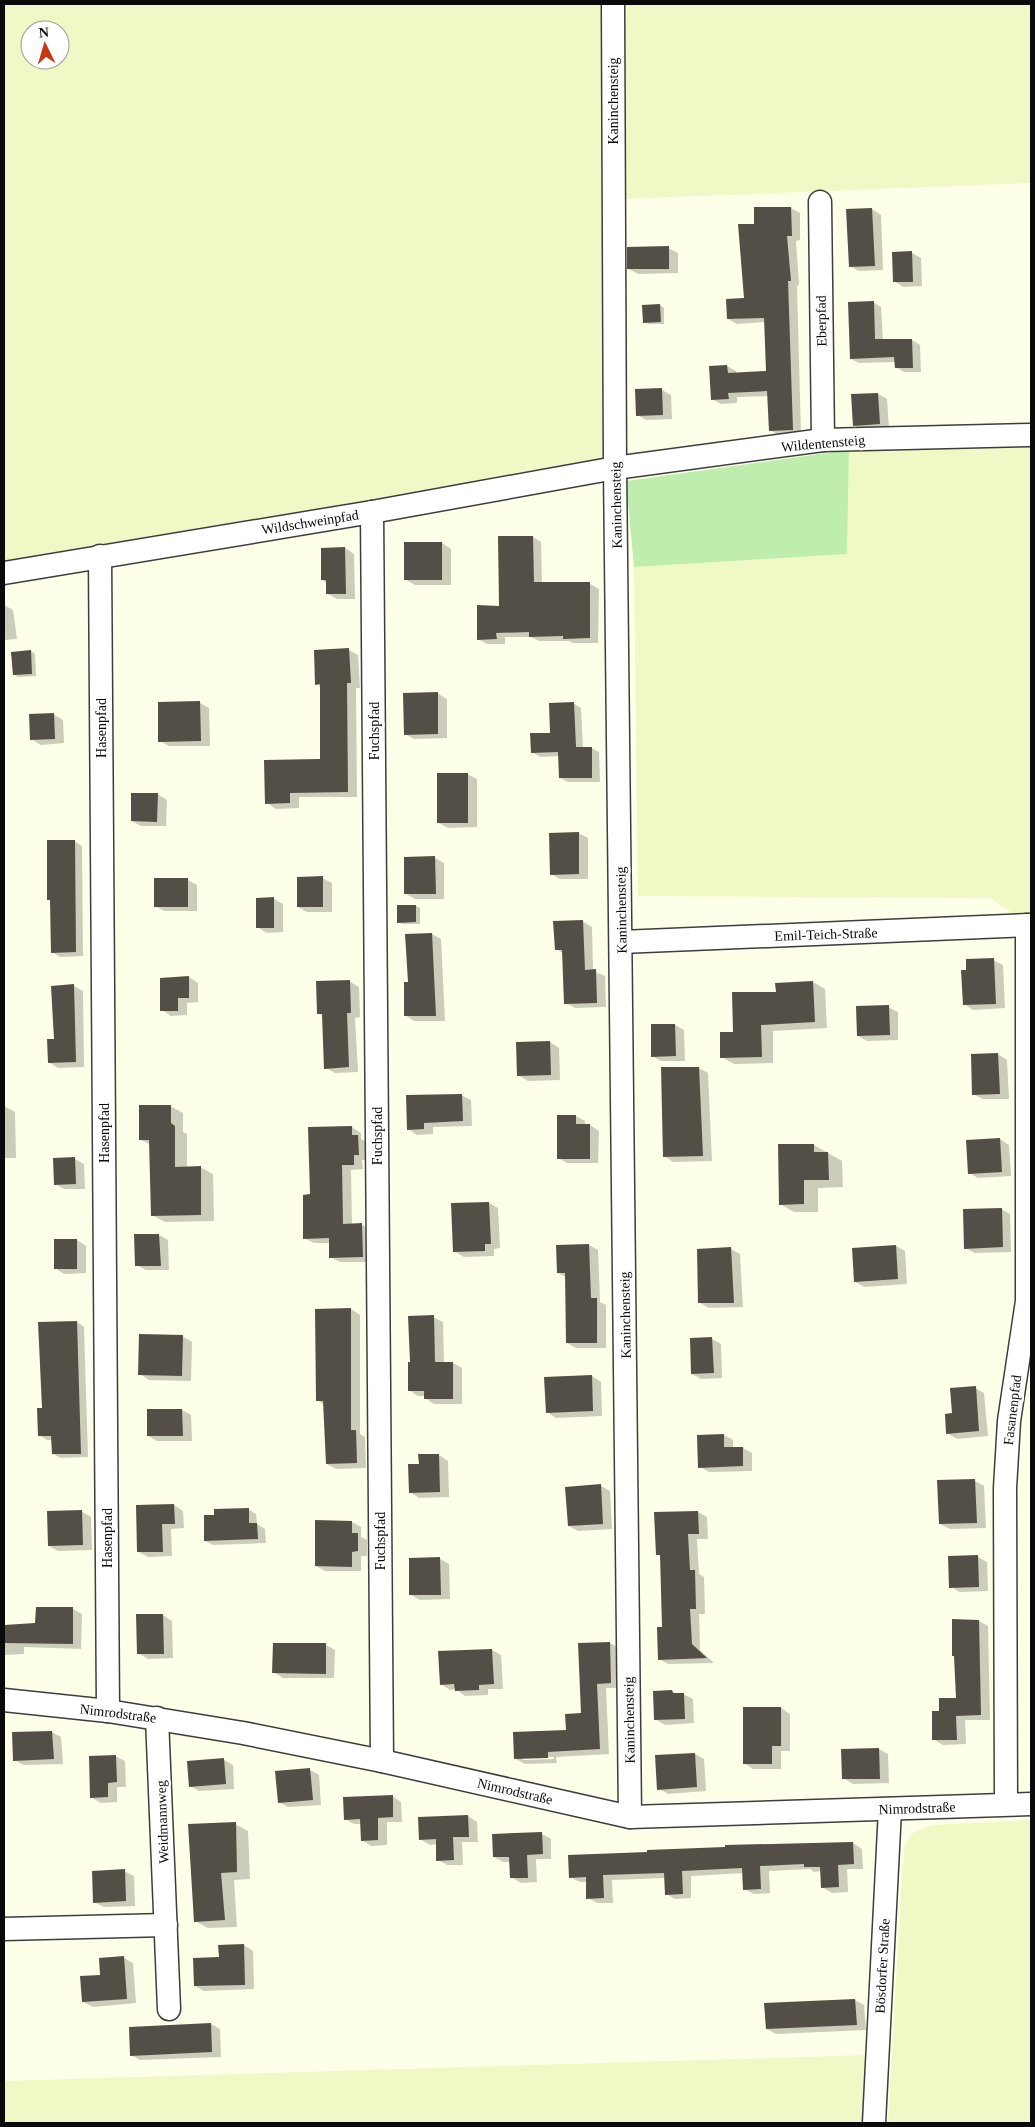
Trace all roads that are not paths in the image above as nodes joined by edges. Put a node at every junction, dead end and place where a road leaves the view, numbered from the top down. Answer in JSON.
{"nodes":[{"id":1,"x":613,"y":4,"type":"edge"},
{"id":2,"x":820,"y":202,"type":"dead end"},
{"id":3,"x":1031,"y":435,"type":"edge"},
{"id":4,"x":823,"y":440,"type":"junction"},
{"id":5,"x":615,"y":468,"type":"junction"},
{"id":6,"x":372,"y":512,"type":"junction"},
{"id":7,"x":100,"y":556,"type":"junction"},
{"id":8,"x":4,"y":572,"type":"edge"},
{"id":9,"x":1029,"y":925,"type":"edge"},
{"id":10,"x":621,"y":942,"type":"junction"},
{"id":11,"x":4,"y":1700,"type":"edge"},
{"id":12,"x":108,"y":1711,"type":"junction"},
{"id":13,"x":157,"y":1718,"type":"junction"},
{"id":14,"x":382,"y":1761,"type":"junction"},
{"id":15,"x":1006,"y":1804,"type":"junction"},
{"id":16,"x":1031,"y":1804,"type":"edge"},
{"id":17,"x":890,"y":1809,"type":"junction"},
{"id":18,"x":630,"y":1817,"type":"junction"},
{"id":19,"x":166,"y":1925,"type":"junction"},
{"id":20,"x":4,"y":1929,"type":"edge"},
{"id":21,"x":170,"y":2009,"type":"dead end"},
{"id":22,"x":874,"y":2123,"type":"edge"}],
"edges":[{"from":1,"to":5,"type":"street","name":"Kaninchensteig"},
{"from":2,"to":4,"type":"street","name":"Eberpfad"},
{"from":3,"to":4,"type":"street","name":"Wildentensteig"},
{"from":4,"to":5,"type":"street","name":"Wildentensteig"},
{"from":5,"to":6,"type":"street","name":"Wildschweinpfad"},
{"from":5,"to":10,"type":"street","name":"Kaninchensteig"},
{"from":6,"to":7,"type":"street","name":"Wildschweinpfad"},
{"from":6,"to":14,"type":"street","name":"Fuchspfad"},
{"from":7,"to":8,"type":"street","name":"Wildschweinpfad"},
{"from":7,"to":12,"type":"street","name":"Hasenpfad"},
{"from":9,"to":10,"type":"street","name":"Emil-Teich-Straße"},
{"from":9,"to":15,"type":"street","name":"Fasanenpfad"},
{"from":10,"to":18,"type":"street","name":"Kaninchensteig"},
{"from":11,"to":12,"type":"street","name":"Nimrodstraße"},
{"from":12,"to":13,"type":"street","name":"Nimrodstraße"},
{"from":13,"to":14,"type":"street","name":"Nimrodstraße"},
{"from":13,"to":19,"type":"street","name":"Weidmannweg"},
{"from":14,"to":18,"type":"street","name":"Nimrodstraße"},
{"from":15,"to":16,"type":"street","name":"Nimrodstraße"},
{"from":15,"to":17,"type":"street","name":"Nimrodstraße"},
{"from":17,"to":18,"type":"street","name":"Nimrodstraße"},
{"from":17,"to":22,"type":"street","name":"Bösdorfer Straße"},
{"from":19,"to":20,"type":"street"},
{"from":19,"to":21,"type":"street","name":"Weidmannweg"}]}
